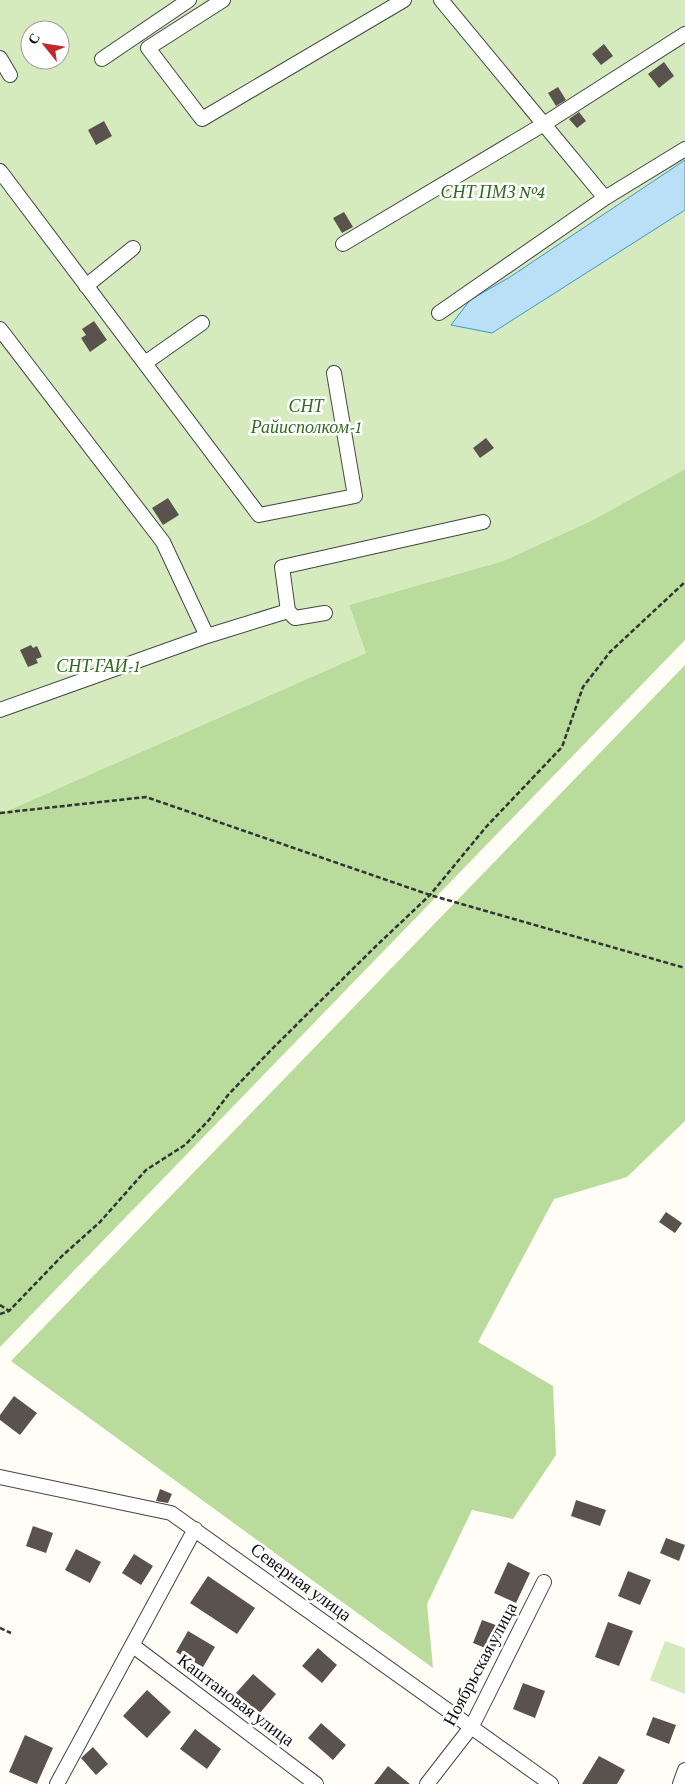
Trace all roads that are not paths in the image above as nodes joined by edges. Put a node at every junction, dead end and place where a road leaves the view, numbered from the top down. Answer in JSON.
{"nodes":[{"id":1,"x":189,"y":0,"type":"edge"},
{"id":2,"x":223,"y":0,"type":"edge"},
{"id":3,"x":404,"y":0,"type":"edge"},
{"id":4,"x":441,"y":0,"type":"edge"},
{"id":5,"x":685,"y":34,"type":"edge"},
{"id":6,"x":0,"y":58,"type":"edge"},
{"id":7,"x":102,"y":59,"type":"dead end"},
{"id":8,"x":10,"y":74,"type":"dead end"},
{"id":9,"x":544,"y":124,"type":"junction"},
{"id":10,"x":685,"y":149,"type":"edge"},
{"id":11,"x":0,"y":171,"type":"edge"},
{"id":12,"x":605,"y":198,"type":"junction"},
{"id":13,"x":344,"y":244,"type":"dead end"},
{"id":14,"x":133,"y":248,"type":"dead end"},
{"id":15,"x":86,"y":286,"type":"junction"},
{"id":16,"x":439,"y":313,"type":"dead end"},
{"id":17,"x":202,"y":323,"type":"dead end"},
{"id":18,"x":0,"y":329,"type":"edge"},
{"id":19,"x":145,"y":363,"type":"junction"},
{"id":20,"x":334,"y":373,"type":"dead end"},
{"id":21,"x":483,"y":522,"type":"dead end"},
{"id":22,"x":288,"y":611,"type":"junction"},
{"id":23,"x":325,"y":612,"type":"dead end"},
{"id":24,"x":208,"y":636,"type":"junction"},
{"id":25,"x":0,"y":710,"type":"edge"},
{"id":26,"x":0,"y":1477,"type":"edge"},
{"id":27,"x":195,"y":1529,"type":"junction"},
{"id":28,"x":544,"y":1582,"type":"dead end"},
{"id":29,"x":132,"y":1645,"type":"junction"},
{"id":30,"x":472,"y":1726,"type":"junction"},
{"id":31,"x":685,"y":1770,"type":"edge"},
{"id":32,"x":57,"y":1784,"type":"edge"},
{"id":33,"x":316,"y":1784,"type":"edge"},
{"id":34,"x":427,"y":1784,"type":"edge"},
{"id":35,"x":550,"y":1784,"type":"edge"},
{"id":36,"x":680,"y":1784,"type":"edge"}],
"edges":[{"from":1,"to":7,"type":"street"},
{"from":2,"to":3,"type":"street"},
{"from":4,"to":9,"type":"street"},
{"from":5,"to":9,"type":"street"},
{"from":6,"to":8,"type":"street"},
{"from":9,"to":12,"type":"street"},
{"from":9,"to":13,"type":"street"},
{"from":10,"to":12,"type":"street"},
{"from":11,"to":15,"type":"street"},
{"from":12,"to":16,"type":"street"},
{"from":14,"to":15,"type":"street"},
{"from":15,"to":19,"type":"street"},
{"from":17,"to":19,"type":"street"},
{"from":18,"to":24,"type":"street"},
{"from":19,"to":20,"type":"street"},
{"from":21,"to":22,"type":"street"},
{"from":22,"to":23,"type":"street"},
{"from":22,"to":24,"type":"street"},
{"from":24,"to":25,"type":"street"},
{"from":26,"to":27,"type":"street","name":"Северная улица"},
{"from":27,"to":29,"type":"street"},
{"from":27,"to":30,"type":"street","name":"Северная улица"},
{"from":28,"to":30,"type":"street","name":"Ноябрьская улица"},
{"from":29,"to":32,"type":"street"},
{"from":29,"to":33,"type":"street","name":"Каштановая улица"},
{"from":30,"to":34,"type":"street","name":"Ноябрьская улица"},
{"from":30,"to":35,"type":"street","name":"Северная улица"},
{"from":31,"to":36,"type":"street"}]}
